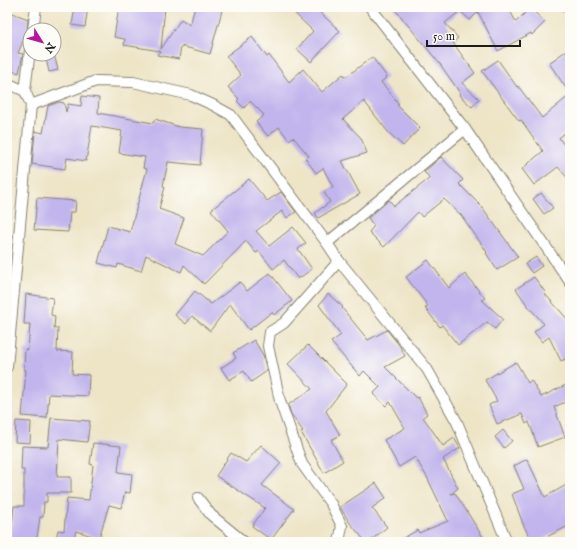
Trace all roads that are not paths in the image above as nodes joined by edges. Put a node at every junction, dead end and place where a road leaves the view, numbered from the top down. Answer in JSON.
{"nodes":[{"id":1,"x":36,"y":7,"type":"edge"},
{"id":2,"x":370,"y":7,"type":"edge"},
{"id":3,"x":567,"y":7,"type":"edge"},
{"id":4,"x":570,"y":11,"type":"edge"},
{"id":5,"x":34,"y":22,"type":"edge"},
{"id":6,"x":28,"y":62,"type":"edge"},
{"id":7,"x":7,"y":83,"type":"edge"},
{"id":8,"x":25,"y":90,"type":"junction"},
{"id":9,"x":31,"y":105,"type":"junction"},
{"id":10,"x":465,"y":129,"type":"junction"},
{"id":11,"x":327,"y":243,"type":"junction"},
{"id":12,"x":339,"y":261,"type":"junction"},
{"id":13,"x":570,"y":282,"type":"edge"},
{"id":14,"x":7,"y":367,"type":"edge"},
{"id":15,"x":198,"y":498,"type":"dead end"},
{"id":16,"x":244,"y":542,"type":"edge"},
{"id":17,"x":339,"y":542,"type":"edge"},
{"id":18,"x":507,"y":542,"type":"edge"}],
"edges":[{"from":1,"to":5,"type":"street"},
{"from":2,"to":10,"type":"street"},
{"from":3,"to":4,"type":"street"},
{"from":6,"to":8,"type":"street"},
{"from":7,"to":8,"type":"street"},
{"from":8,"to":9,"type":"street"},
{"from":9,"to":11,"type":"street"},
{"from":9,"to":14,"type":"street"},
{"from":10,"to":11,"type":"street"},
{"from":10,"to":13,"type":"street"},
{"from":11,"to":12,"type":"street"},
{"from":12,"to":17,"type":"street"},
{"from":12,"to":18,"type":"street"},
{"from":15,"to":16,"type":"street"}]}
